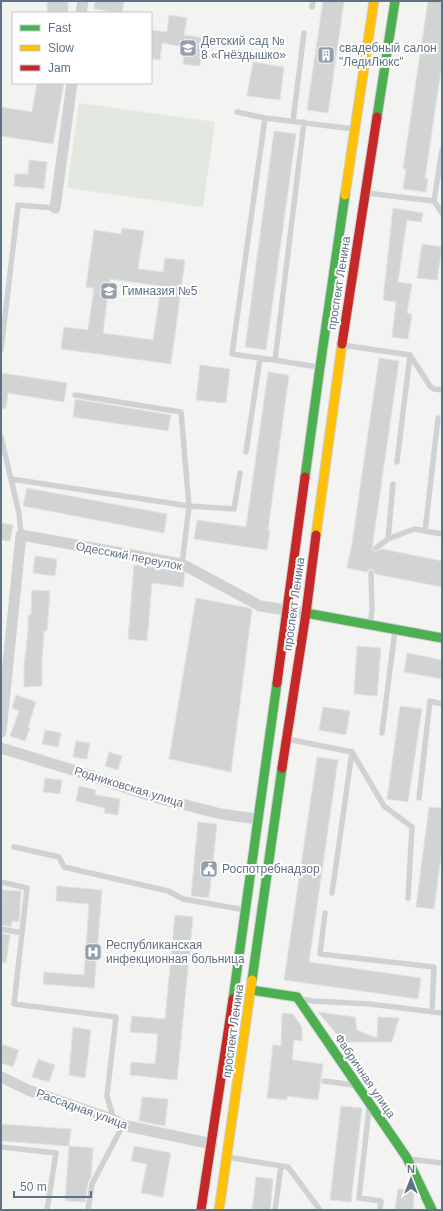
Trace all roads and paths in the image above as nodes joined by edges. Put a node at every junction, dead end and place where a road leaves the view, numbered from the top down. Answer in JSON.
{"nodes":[{"id":1,"x":83,"y":1,"type":"edge"},
{"id":2,"x":313,"y":1,"type":"edge"},
{"id":3,"x":374,"y":1,"type":"edge"},
{"id":4,"x":395,"y":1,"type":"edge"},
{"id":5,"x":312,"y":8,"type":"dead end"},
{"id":6,"x":81,"y":12,"type":"edge"},
{"id":7,"x":304,"y":33,"type":"dead end"},
{"id":8,"x":72,"y":84,"type":"edge"},
{"id":9,"x":236,"y":112,"type":"dead end"},
{"id":10,"x":265,"y":118,"type":"junction"},
{"id":11,"x":293,"y":121,"type":"junction"},
{"id":12,"x":304,"y":122,"type":"junction"},
{"id":13,"x":354,"y":129,"type":"junction"},
{"id":14,"x":442,"y":150,"type":"edge"},
{"id":15,"x":365,"y":193,"type":"junction"},
{"id":16,"x":434,"y":201,"type":"junction"},
{"id":17,"x":55,"y":208,"type":"joint"},
{"id":18,"x":442,"y":213,"type":"edge"},
{"id":19,"x":342,"y":344,"type":"junction"},
{"id":20,"x":1,"y":350,"type":"edge"},
{"id":21,"x":410,"y":355,"type":"junction"},
{"id":22,"x":260,"y":358,"type":"junction"},
{"id":23,"x":275,"y":360,"type":"junction"},
{"id":24,"x":320,"y":367,"type":"junction"},
{"id":25,"x":442,"y":390,"type":"edge"},
{"id":26,"x":75,"y":395,"type":"dead end"},
{"id":27,"x":438,"y":418,"type":"dead end"},
{"id":28,"x":1,"y":437,"type":"edge"},
{"id":29,"x":246,"y":452,"type":"dead end"},
{"id":30,"x":396,"y":462,"type":"dead end"},
{"id":31,"x":240,"y":473,"type":"dead end"},
{"id":32,"x":12,"y":479,"type":"junction"},
{"id":33,"x":393,"y":484,"type":"dead end"},
{"id":34,"x":189,"y":506,"type":"junction"},
{"id":35,"x":425,"y":531,"type":"junction"},
{"id":36,"x":442,"y":534,"type":"edge"},
{"id":37,"x":21,"y":535,"type":"junction"},
{"id":38,"x":388,"y":539,"type":"junction"},
{"id":39,"x":376,"y":548,"type":"dead end"},
{"id":40,"x":182,"y":564,"type":"junction"},
{"id":41,"x":371,"y":573,"type":"dead end"},
{"id":42,"x":287,"y":610,"type":"junction"},
{"id":43,"x":306,"y":613,"type":"junction"},
{"id":44,"x":370,"y":625,"type":"junction"},
{"id":45,"x":395,"y":630,"type":"junction"},
{"id":46,"x":442,"y":638,"type":"edge"},
{"id":47,"x":442,"y":704,"type":"edge"},
{"id":48,"x":1,"y":732,"type":"edge"},
{"id":49,"x":382,"y":733,"type":"dead end"},
{"id":50,"x":286,"y":739,"type":"junction"},
{"id":51,"x":1,"y":748,"type":"edge"},
{"id":52,"x":352,"y":752,"type":"junction"},
{"id":53,"x":419,"y":798,"type":"dead end"},
{"id":54,"x":258,"y":819,"type":"junction"},
{"id":55,"x":14,"y":847,"type":"dead end"},
{"id":56,"x":1,"y":882,"type":"edge"},
{"id":57,"x":332,"y":893,"type":"dead end"},
{"id":58,"x":408,"y":898,"type":"dead end"},
{"id":59,"x":245,"y":910,"type":"junction"},
{"id":60,"x":325,"y":913,"type":"dead end"},
{"id":61,"x":1,"y":929,"type":"edge"},
{"id":62,"x":22,"y":933,"type":"junction"},
{"id":63,"x":251,"y":990,"type":"junction"},
{"id":64,"x":297,"y":998,"type":"junction"},
{"id":65,"x":432,"y":1012,"type":"junction"},
{"id":66,"x":442,"y":1013,"type":"edge"},
{"id":67,"x":1,"y":1077,"type":"edge"},
{"id":68,"x":324,"y":1081,"type":"dead end"},
{"id":69,"x":356,"y":1086,"type":"junction"},
{"id":70,"x":370,"y":1105,"type":"junction"},
{"id":71,"x":118,"y":1123,"type":"junction"},
{"id":72,"x":212,"y":1144,"type":"junction"},
{"id":73,"x":1,"y":1147,"type":"edge"},
{"id":74,"x":227,"y":1157,"type":"junction"},
{"id":75,"x":407,"y":1158,"type":"junction"},
{"id":76,"x":442,"y":1163,"type":"edge"},
{"id":77,"x":281,"y":1166,"type":"junction"},
{"id":78,"x":47,"y":1210,"type":"edge"},
{"id":79,"x":88,"y":1210,"type":"edge"},
{"id":80,"x":201,"y":1210,"type":"edge"},
{"id":81,"x":219,"y":1210,"type":"edge"},
{"id":82,"x":275,"y":1210,"type":"edge"},
{"id":83,"x":320,"y":1210,"type":"edge"},
{"id":84,"x":380,"y":1210,"type":"edge"},
{"id":85,"x":432,"y":1210,"type":"edge"}],
"edges":[{"from":1,"to":6,"type":"street"},
{"from":2,"to":5,"type":"lane"},
{"from":3,"to":13,"type":"main road","name":"проспект Ленина"},
{"from":4,"to":15,"type":"main road","name":"проспект Ленина"},
{"from":7,"to":11,"type":"lane"},
{"from":8,"to":17,"type":"street"},
{"from":9,"to":10,"type":"lane"},
{"from":10,"to":11,"type":"lane"},
{"from":10,"to":22,"type":"lane"},
{"from":11,"to":12,"type":"lane"},
{"from":12,"to":13,"type":"lane"},
{"from":12,"to":23,"type":"lane"},
{"from":13,"to":24,"type":"main road","name":"проспект Ленина"},
{"from":14,"to":16,"type":"lane"},
{"from":15,"to":16,"type":"lane"},
{"from":15,"to":19,"type":"main road","name":"проспект Ленина"},
{"from":16,"to":18,"type":"lane"},
{"from":17,"to":20,"type":"lane"},
{"from":19,"to":21,"type":"lane"},
{"from":19,"to":43,"type":"main road","name":"проспект Ленина"},
{"from":21,"to":25,"type":"lane"},
{"from":21,"to":30,"type":"lane"},
{"from":22,"to":23,"type":"lane"},
{"from":22,"to":29,"type":"lane"},
{"from":23,"to":24,"type":"lane"},
{"from":24,"to":42,"type":"main road","name":"проспект Ленина"},
{"from":26,"to":34,"type":"lane"},
{"from":27,"to":35,"type":"lane"},
{"from":28,"to":32,"type":"lane"},
{"from":31,"to":34,"type":"lane"},
{"from":32,"to":34,"type":"lane"},
{"from":32,"to":37,"type":"lane"},
{"from":33,"to":38,"type":"lane"},
{"from":34,"to":40,"type":"lane"},
{"from":35,"to":36,"type":"lane"},
{"from":35,"to":38,"type":"lane"},
{"from":37,"to":40,"type":"street","name":"Одесский переулок"},
{"from":37,"to":48,"type":"street"},
{"from":38,"to":39,"type":"lane"},
{"from":40,"to":42,"type":"street","name":"Одесский переулок"},
{"from":41,"to":44,"type":"lane"},
{"from":42,"to":43,"type":"street","name":"Одесский переулок"},
{"from":42,"to":54,"type":"main road","name":"проспект Ленина"},
{"from":43,"to":44,"type":"main road","name":"Одесский переулок"},
{"from":43,"to":50,"type":"main road","name":"проспект Ленина"},
{"from":44,"to":45,"type":"main road","name":"Одесский переулок"},
{"from":45,"to":46,"type":"main road","name":"Одесский переулок"},
{"from":45,"to":49,"type":"lane"},
{"from":47,"to":53,"type":"lane"},
{"from":50,"to":52,"type":"lane"},
{"from":50,"to":63,"type":"main road","name":"проспект Ленина"},
{"from":51,"to":54,"type":"street","name":"Родниковская улица"},
{"from":52,"to":57,"type":"lane"},
{"from":52,"to":58,"type":"lane"},
{"from":54,"to":59,"type":"main road","name":"проспект Ленина"},
{"from":55,"to":59,"type":"lane"},
{"from":56,"to":62,"type":"lane"},
{"from":59,"to":72,"type":"main road","name":"проспект Ленина"},
{"from":60,"to":65,"type":"lane"},
{"from":61,"to":62,"type":"lane"},
{"from":62,"to":71,"type":"lane"},
{"from":63,"to":64,"type":"main road"},
{"from":63,"to":74,"type":"main road","name":"проспект Ленина"},
{"from":64,"to":65,"type":"lane"},
{"from":64,"to":69,"type":"main road","name":"Фабричная улица"},
{"from":65,"to":66,"type":"lane"},
{"from":67,"to":71,"type":"street","name":"Рассадная улица"},
{"from":68,"to":69,"type":"lane"},
{"from":69,"to":70,"type":"main road","name":"Фабричная улица"},
{"from":70,"to":75,"type":"main road","name":"Фабричная улица"},
{"from":70,"to":84,"type":"lane"},
{"from":71,"to":72,"type":"street","name":"Рассадная улица"},
{"from":71,"to":79,"type":"lane"},
{"from":72,"to":80,"type":"main road","name":"проспект Ленина"},
{"from":73,"to":78,"type":"lane"},
{"from":74,"to":77,"type":"lane"},
{"from":74,"to":81,"type":"main road","name":"проспект Ленина"},
{"from":75,"to":76,"type":"lane"},
{"from":75,"to":85,"type":"main road","name":"Фабричная улица"},
{"from":77,"to":82,"type":"lane"},
{"from":77,"to":83,"type":"lane"}]}
